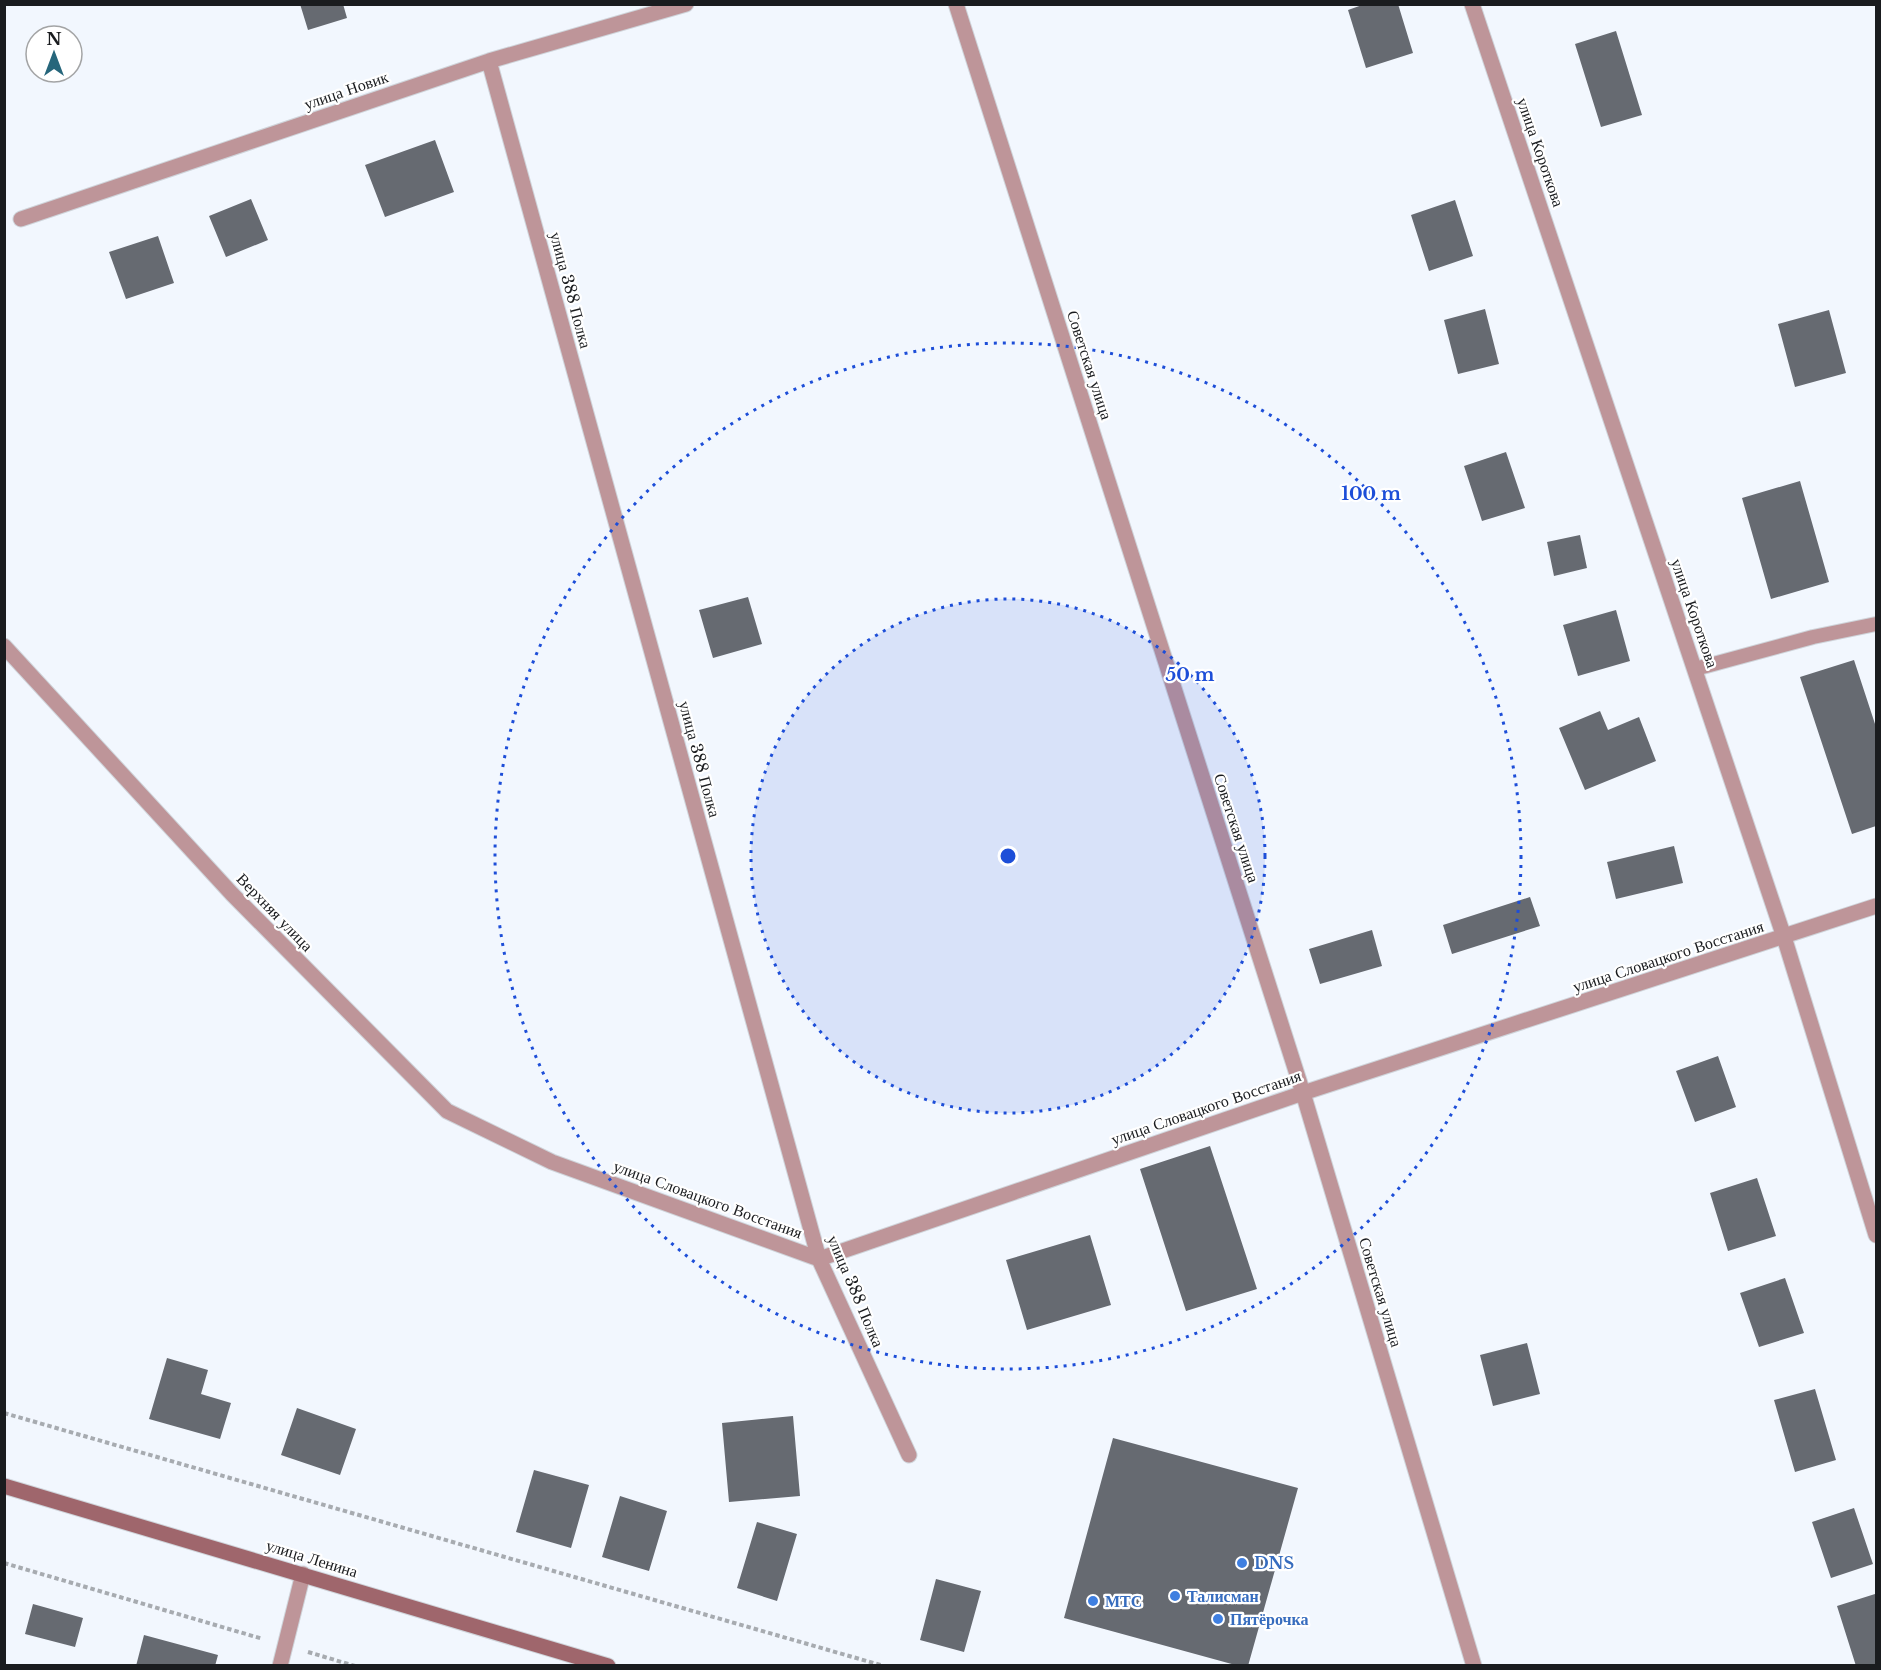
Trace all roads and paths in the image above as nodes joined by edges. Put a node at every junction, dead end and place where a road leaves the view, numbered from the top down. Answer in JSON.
{"nodes":[{"id":1,"x":686,"y":4,"type":"edge"},
{"id":2,"x":956,"y":4,"type":"edge"},
{"id":3,"x":1472,"y":4,"type":"edge"},
{"id":4,"x":489,"y":61,"type":"junction"},
{"id":5,"x":21,"y":219,"type":"dead end"},
{"id":6,"x":1876,"y":624,"type":"edge"},
{"id":7,"x":4,"y":646,"type":"edge"},
{"id":8,"x":1695,"y":669,"type":"junction"},
{"id":9,"x":1876,"y":906,"type":"edge"},
{"id":10,"x":1784,"y":937,"type":"junction"},
{"id":11,"x":1303,"y":1093,"type":"junction"},
{"id":12,"x":552,"y":1162,"type":"joint"},
{"id":13,"x":1876,"y":1235,"type":"edge"},
{"id":14,"x":819,"y":1259,"type":"junction"},
{"id":15,"x":4,"y":1413,"type":"edge"},
{"id":16,"x":909,"y":1455,"type":"dead end"},
{"id":17,"x":4,"y":1486,"type":"edge"},
{"id":18,"x":4,"y":1563,"type":"edge"},
{"id":19,"x":303,"y":1574,"type":"junction"},
{"id":20,"x":285,"y":1645,"type":"junction"},
{"id":21,"x":280,"y":1665,"type":"edge"},
{"id":22,"x":356,"y":1665,"type":"edge"},
{"id":23,"x":608,"y":1665,"type":"edge"},
{"id":24,"x":884,"y":1665,"type":"edge"},
{"id":25,"x":1474,"y":1665,"type":"edge"}],
"edges":[{"from":1,"to":4,"type":"street","name":"улица Новик"},
{"from":2,"to":11,"type":"street","name":"Советская улица"},
{"from":3,"to":8,"type":"street","name":"улица Короткова"},
{"from":4,"to":5,"type":"street","name":"улица Новик"},
{"from":4,"to":14,"type":"street","name":"улица 388 Полка"},
{"from":6,"to":8,"type":"lane"},
{"from":7,"to":12,"type":"street","name":"Верхняя улица"},
{"from":8,"to":10,"type":"street","name":"улица Короткова"},
{"from":9,"to":10,"type":"street","name":"улица Словацкого Восстания"},
{"from":10,"to":11,"type":"street","name":"улица Словацкого Восстания"},
{"from":10,"to":13,"type":"street","name":"улица Короткова"},
{"from":11,"to":14,"type":"street","name":"улица Словацкого Восстания"},
{"from":11,"to":25,"type":"street","name":"Советская улица"},
{"from":12,"to":14,"type":"street","name":"улица Словацкого Восстания"},
{"from":14,"to":16,"type":"street","name":"улица 388 Полка"},
{"from":15,"to":24,"type":"path"},
{"from":17,"to":19,"type":"main road","name":"улица Ленина"},
{"from":18,"to":20,"type":"path"},
{"from":19,"to":20,"type":"street"},
{"from":19,"to":23,"type":"main road","name":"улица Ленина"},
{"from":20,"to":21,"type":"street"},
{"from":20,"to":22,"type":"path"}]}
